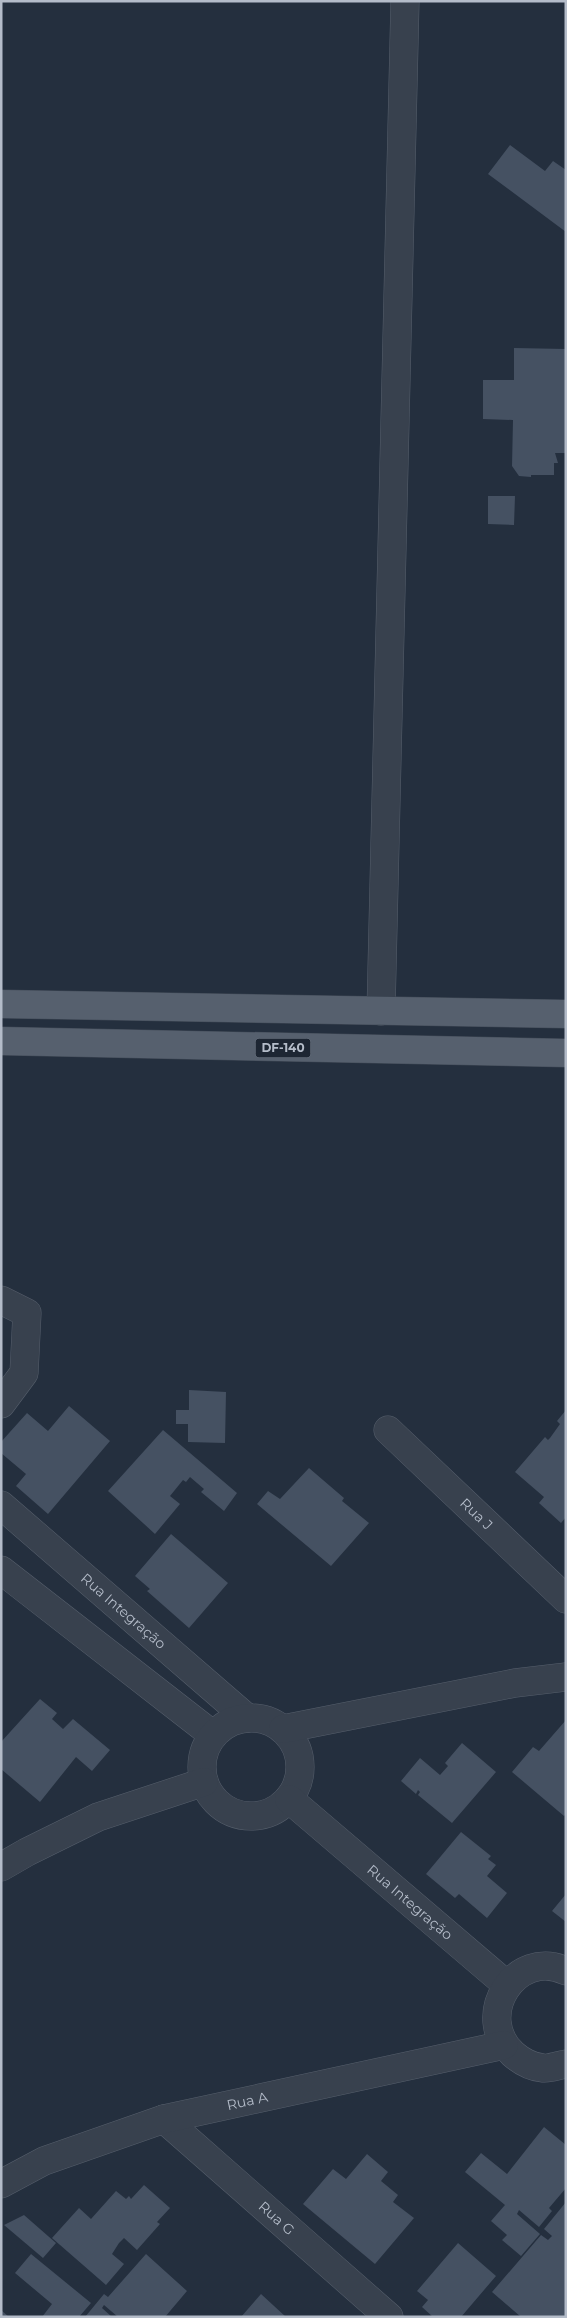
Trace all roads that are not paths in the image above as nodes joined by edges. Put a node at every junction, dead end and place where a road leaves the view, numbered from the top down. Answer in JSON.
{"nodes":[{"id":1,"x":405,"y":1,"type":"edge"},
{"id":2,"x":1,"y":1004,"type":"edge"},
{"id":3,"x":382,"y":1011,"type":"junction"},
{"id":4,"x":566,"y":1014,"type":"edge"},
{"id":5,"x":1,"y":1041,"type":"edge"},
{"id":6,"x":566,"y":1053,"type":"edge"},
{"id":7,"x":1,"y":1300,"type":"edge"},
{"id":8,"x":1,"y":1404,"type":"edge"},
{"id":9,"x":388,"y":1430,"type":"dead end"},
{"id":10,"x":1,"y":1505,"type":"edge"},
{"id":11,"x":1,"y":1570,"type":"edge"},
{"id":12,"x":566,"y":1599,"type":"edge"},
{"id":13,"x":566,"y":1677,"type":"edge"},
{"id":14,"x":247,"y":1718,"type":"junction"},
{"id":15,"x":283,"y":1729,"type":"junction"},
{"id":16,"x":213,"y":1735,"type":"junction"},
{"id":17,"x":204,"y":1782,"type":"junction"},
{"id":18,"x":289,"y":1799,"type":"junction"},
{"id":19,"x":1,"y":1867,"type":"edge"},
{"id":20,"x":566,"y":1971,"type":"edge"},
{"id":21,"x":507,"y":1985,"type":"junction"},
{"id":22,"x":504,"y":2045,"type":"junction"},
{"id":23,"x":566,"y":2064,"type":"edge"},
{"id":24,"x":164,"y":2119,"type":"junction"},
{"id":25,"x":1,"y":2184,"type":"edge"},
{"id":26,"x":389,"y":2317,"type":"edge"}],
"edges":[{"from":1,"to":3,"type":"street"},
{"from":2,"to":3,"type":"main road"},
{"from":3,"to":4,"type":"main road"},
{"from":5,"to":6,"type":"main road","number":"DF-140"},
{"from":7,"to":8,"type":"street"},
{"from":9,"to":12,"type":"street","name":"Rua J"},
{"from":10,"to":14,"type":"street","name":"Rua Integração"},
{"from":11,"to":16,"type":"street"},
{"from":13,"to":15,"type":"street"},
{"from":14,"to":15,"type":"street"},
{"from":14,"to":16,"type":"street"},
{"from":15,"to":18,"type":"street"},
{"from":16,"to":17,"type":"street"},
{"from":17,"to":18,"type":"street"},
{"from":17,"to":19,"type":"street"},
{"from":18,"to":21,"type":"street","name":"Rua Integração"},
{"from":20,"to":21,"type":"street"},
{"from":21,"to":22,"type":"street"},
{"from":22,"to":23,"type":"street"},
{"from":22,"to":24,"type":"street","name":"Rua A"},
{"from":24,"to":25,"type":"street","name":"Rua A"},
{"from":24,"to":26,"type":"street","name":"Rua G"}]}
